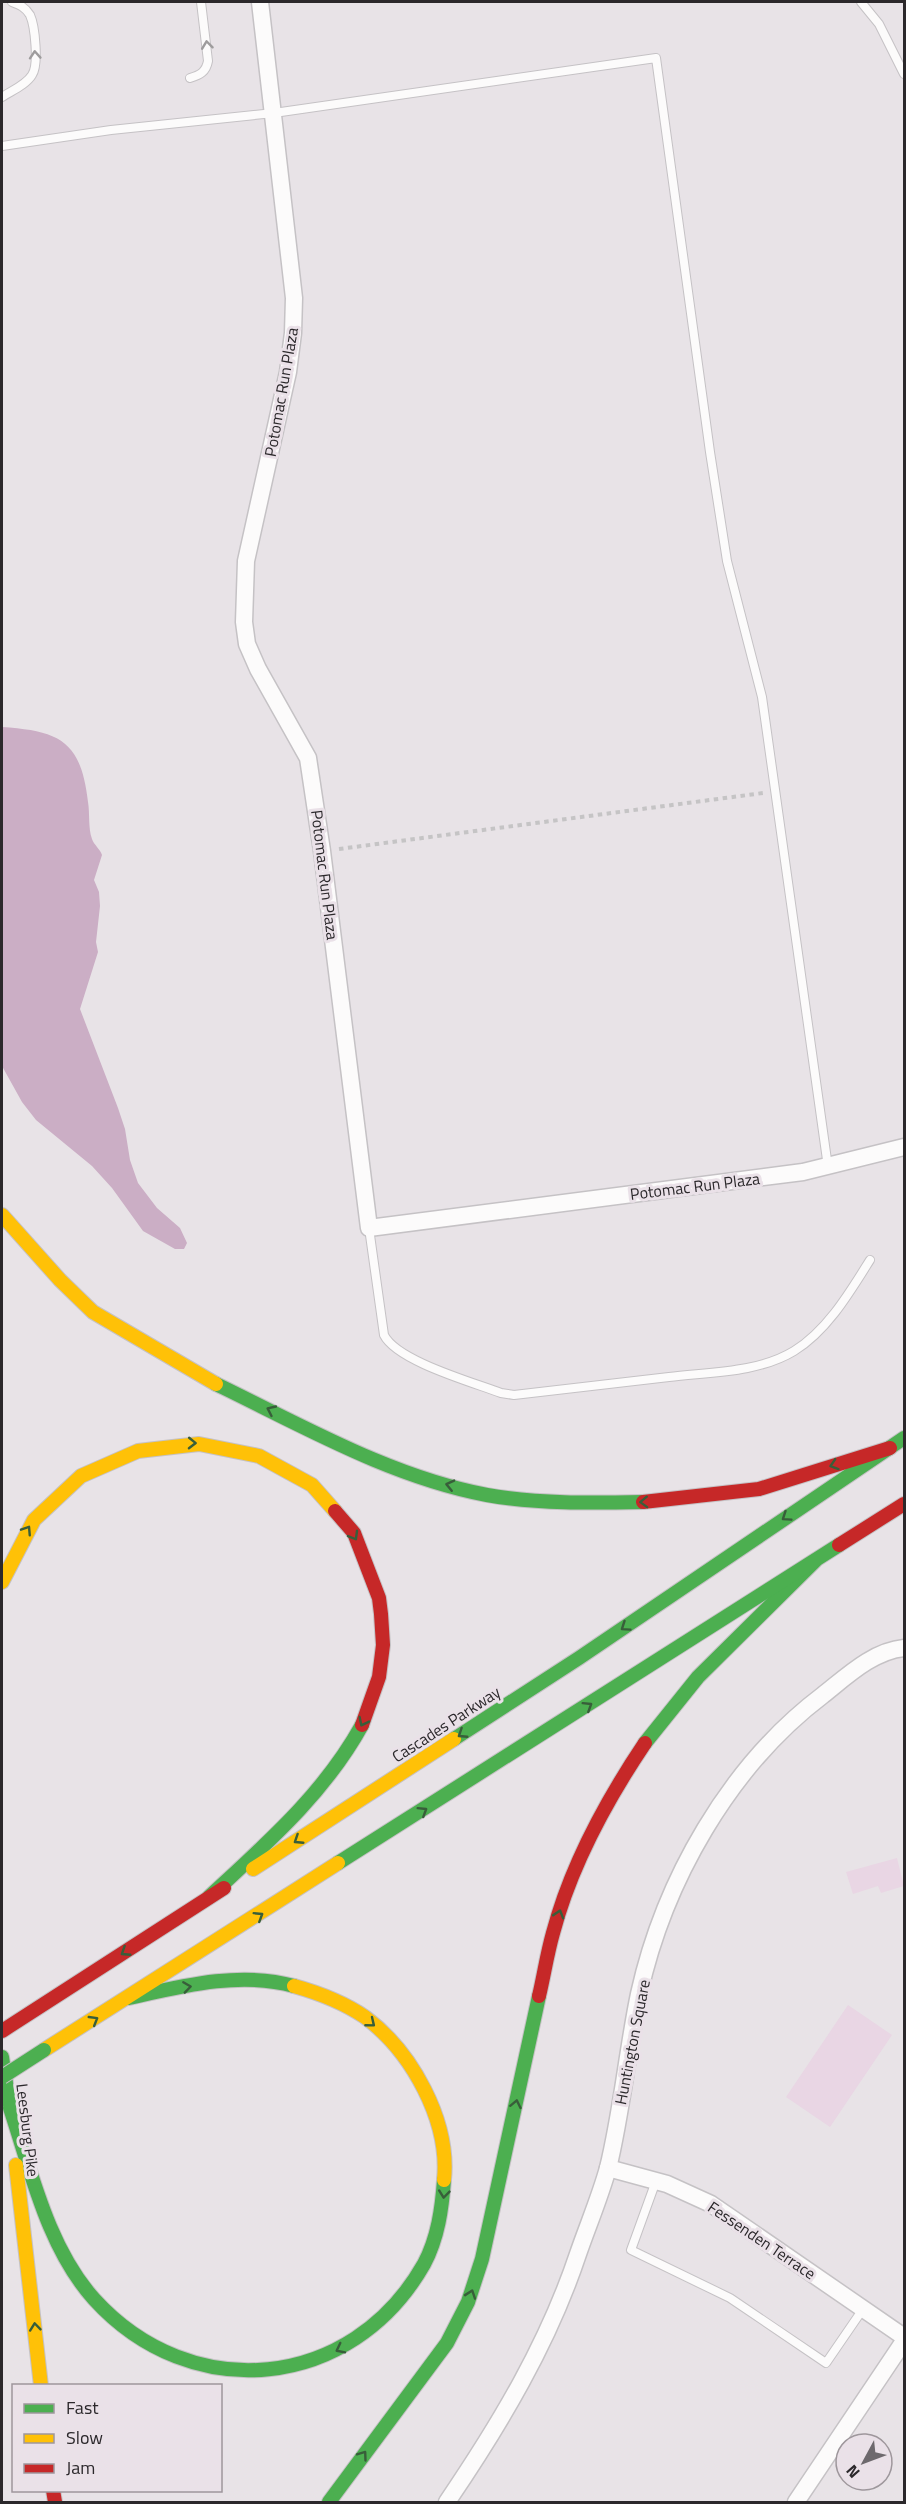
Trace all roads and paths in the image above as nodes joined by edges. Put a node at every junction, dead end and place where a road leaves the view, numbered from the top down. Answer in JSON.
{"nodes":[{"id":1,"x":12,"y":2,"type":"edge"},
{"id":2,"x":201,"y":2,"type":"edge"},
{"id":3,"x":260,"y":2,"type":"edge"},
{"id":4,"x":861,"y":2,"type":"edge"},
{"id":5,"x":904,"y":74,"type":"edge"},
{"id":6,"x":190,"y":78,"type":"dead end"},
{"id":7,"x":2,"y":97,"type":"edge"},
{"id":8,"x":274,"y":113,"type":"junction"},
{"id":9,"x":2,"y":146,"type":"edge"},
{"id":10,"x":776,"y":791,"type":"junction"},
{"id":11,"x":322,"y":851,"type":"junction"},
{"id":12,"x":904,"y":1147,"type":"edge"},
{"id":13,"x":828,"y":1167,"type":"junction"},
{"id":14,"x":2,"y":1215,"type":"edge"},
{"id":15,"x":369,"y":1228,"type":"junction"},
{"id":16,"x":870,"y":1260,"type":"dead end"},
{"id":17,"x":904,"y":1438,"type":"edge"},
{"id":18,"x":890,"y":1448,"type":"junction"},
{"id":19,"x":904,"y":1503,"type":"edge"},
{"id":20,"x":815,"y":1562,"type":"junction"},
{"id":21,"x":2,"y":1582,"type":"edge"},
{"id":22,"x":904,"y":1648,"type":"edge"},
{"id":23,"x":209,"y":1897,"type":"junction"},
{"id":24,"x":129,"y":1998,"type":"junction"},
{"id":25,"x":2,"y":2031,"type":"edge"},
{"id":26,"x":2,"y":2057,"type":"edge"},
{"id":27,"x":2,"y":2077,"type":"edge"},
{"id":28,"x":10,"y":2108,"type":"junction"},
{"id":29,"x":608,"y":2168,"type":"junction"},
{"id":30,"x":656,"y":2181,"type":"junction"},
{"id":31,"x":863,"y":2309,"type":"junction"},
{"id":32,"x":904,"y":2339,"type":"edge"},
{"id":33,"x":41,"y":2384,"type":"edge"},
{"id":34,"x":328,"y":2502,"type":"edge"},
{"id":35,"x":447,"y":2502,"type":"edge"},
{"id":36,"x":796,"y":2502,"type":"edge"}],
"edges":[{"from":7,"to":1,"type":"lane","one_way":true},
{"from":6,"to":2,"type":"lane","one_way":true},
{"from":3,"to":8,"type":"street","name":"Potomac Run Plaza"},
{"from":4,"to":5,"type":"lane"},
{"from":8,"to":9,"type":"lane"},
{"from":8,"to":10,"type":"lane"},
{"from":8,"to":11,"type":"street","name":"Potomac Run Plaza"},
{"from":10,"to":11,"type":"path"},
{"from":10,"to":13,"type":"lane"},
{"from":11,"to":15,"type":"street","name":"Potomac Run Plaza"},
{"from":12,"to":13,"type":"street","name":"Potomac Run Plaza"},
{"from":13,"to":15,"type":"street","name":"Potomac Run Plaza"},
{"from":18,"to":14,"type":"main road","one_way":true},
{"from":15,"to":16,"type":"lane"},
{"from":17,"to":18,"type":"main road","name":"Cascades Parkway"},
{"from":18,"to":23,"type":"main road","name":"Cascades Parkway","one_way":true},
{"from":19,"to":20,"type":"main road"},
{"from":24,"to":20,"type":"main road","one_way":true},
{"from":34,"to":20,"type":"main road","one_way":true},
{"from":21,"to":23,"type":"main road","one_way":true},
{"from":22,"to":29,"type":"street","name":"Huntington Square"},
{"from":23,"to":25,"type":"main road","name":"Cascades Parkway","one_way":true},
{"from":27,"to":24,"type":"main road","one_way":true,"bridge":true},
{"from":24,"to":28,"type":"main road","one_way":true},
{"from":26,"to":28,"type":"main road","name":"Leesburg Pike"},
{"from":33,"to":28,"type":"main road","name":"Leesburg Pike","one_way":true},
{"from":29,"to":30,"type":"street","name":"Fessenden Terrace"},
{"from":29,"to":35,"type":"street","name":"Huntington Square"},
{"from":30,"to":31,"type":"street","name":"Fessenden Terrace"},
{"from":30,"to":31,"type":"lane"},
{"from":31,"to":32,"type":"street","name":"Fessenden Terrace"},
{"from":32,"to":36,"type":"street"}]}
